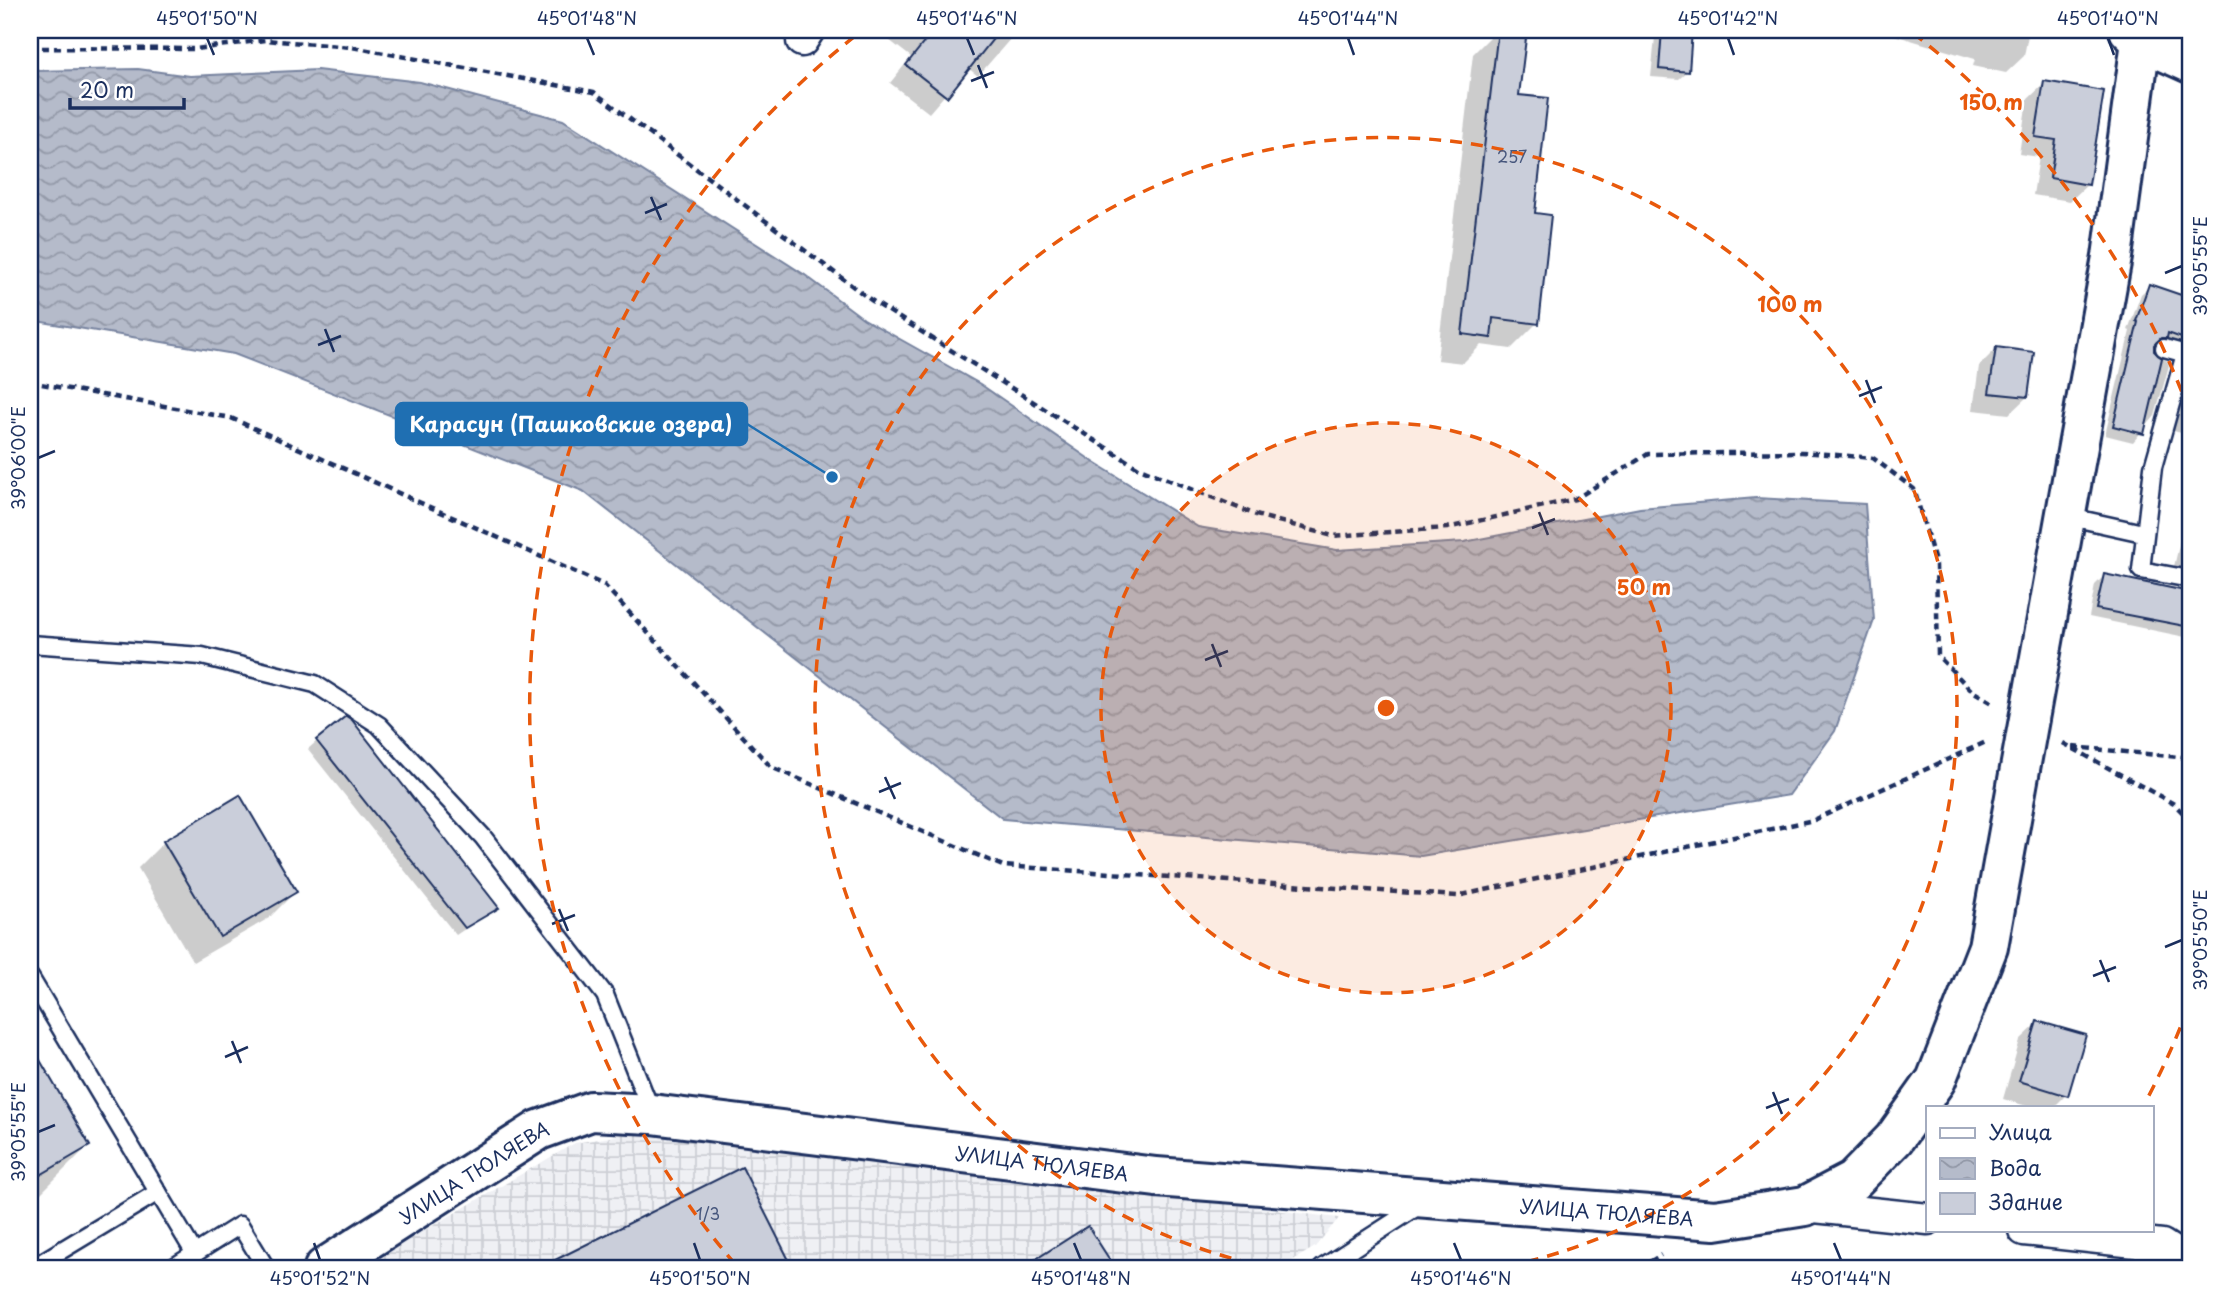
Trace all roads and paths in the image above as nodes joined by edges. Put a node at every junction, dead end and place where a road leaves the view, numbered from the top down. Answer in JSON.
{"nodes":[{"id":1,"x":2135,"y":35,"type":"edge"},
{"id":2,"x":30,"y":48,"type":"edge"},
{"id":3,"x":2190,"y":63,"type":"edge"},
{"id":4,"x":2164,"y":348,"type":"dead end"},
{"id":5,"x":2188,"y":355,"type":"edge"},
{"id":6,"x":30,"y":382,"type":"edge"},
{"id":7,"x":2066,"y":516,"type":"junction"},
{"id":8,"x":2143,"y":533,"type":"junction"},
{"id":9,"x":2190,"y":579,"type":"edge"},
{"id":10,"x":30,"y":644,"type":"edge"},
{"id":11,"x":2028,"y":723,"type":"junction"},
{"id":12,"x":2071,"y":747,"type":"junction"},
{"id":13,"x":2190,"y":758,"type":"edge"},
{"id":14,"x":2190,"y":820,"type":"edge"},
{"id":15,"x":30,"y":977,"type":"edge"},
{"id":16,"x":652,"y":1114,"type":"junction"},
{"id":17,"x":158,"y":1192,"type":"junction"},
{"id":18,"x":1434,"y":1197,"type":"junction"},
{"id":19,"x":1805,"y":1206,"type":"junction"},
{"id":20,"x":1926,"y":1219,"type":"edge"},
{"id":21,"x":2044,"y":1232,"type":"edge"},
{"id":22,"x":195,"y":1254,"type":"junction"},
{"id":23,"x":2190,"y":1264,"type":"edge"},
{"id":24,"x":32,"y":1268,"type":"edge"},
{"id":25,"x":172,"y":1268,"type":"edge"},
{"id":26,"x":266,"y":1268,"type":"edge"},
{"id":27,"x":324,"y":1268,"type":"edge"},
{"id":28,"x":1322,"y":1268,"type":"edge"}],
"edges":[{"from":1,"to":3,"type":"street"},
{"from":1,"to":7,"type":"street","name":"УЛИЦА ТЮЛЯЕВА"},
{"from":2,"to":11,"type":"path"},
{"from":4,"to":5,"type":"lane"},
{"from":5,"to":8,"type":"lane"},
{"from":6,"to":11,"type":"path"},
{"from":7,"to":8,"type":"lane"},
{"from":7,"to":11,"type":"street","name":"УЛИЦА ТЮЛЯЕВА"},
{"from":8,"to":9,"type":"lane"},
{"from":10,"to":16,"type":"lane"},
{"from":11,"to":12,"type":"path"},
{"from":11,"to":19,"type":"street","name":"УЛИЦА ТЮЛЯЕВА"},
{"from":12,"to":13,"type":"path"},
{"from":12,"to":14,"type":"path"},
{"from":15,"to":17,"type":"lane"},
{"from":16,"to":18,"type":"street","name":"УЛИЦА ТЮЛЯЕВА"},
{"from":16,"to":27,"type":"street","name":"УЛИЦА ТЮЛЯЕВА"},
{"from":17,"to":22,"type":"lane"},
{"from":17,"to":24,"type":"lane"},
{"from":18,"to":19,"type":"street","name":"УЛИЦА ТЮЛЯЕВА"},
{"from":18,"to":28,"type":"lane"},
{"from":19,"to":20,"type":"street"},
{"from":21,"to":23,"type":"street"},
{"from":22,"to":25,"type":"lane"},
{"from":22,"to":26,"type":"lane"}]}
